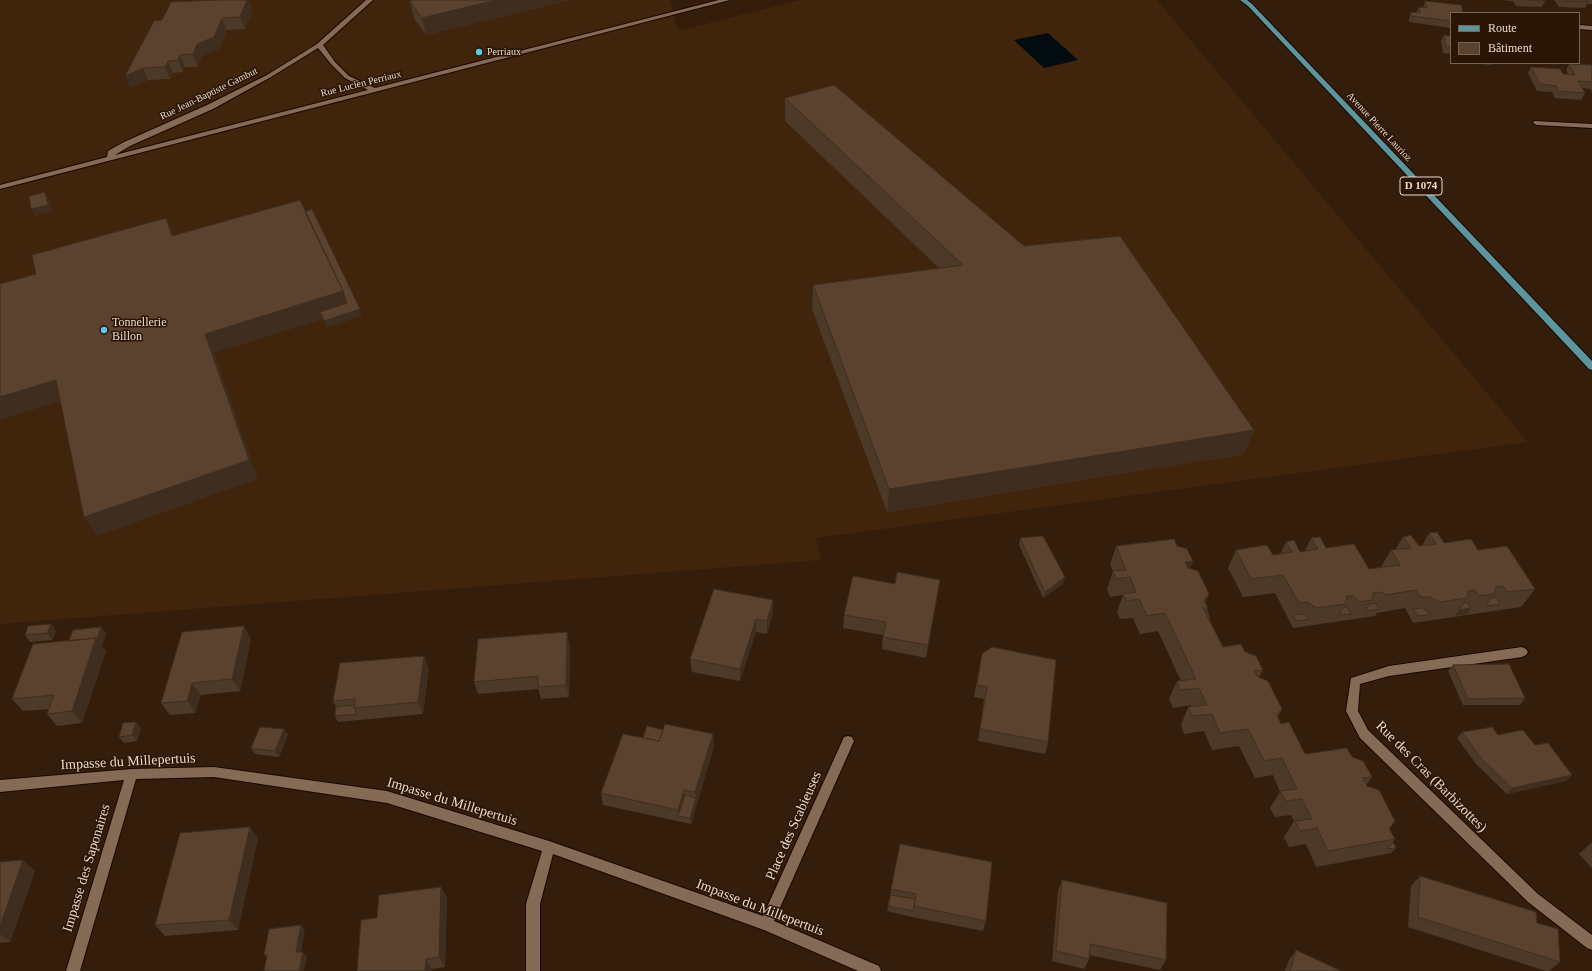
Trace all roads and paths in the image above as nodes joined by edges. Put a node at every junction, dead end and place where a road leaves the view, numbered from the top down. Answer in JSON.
{"nodes":[{"id":1,"x":370,"y":0,"type":"edge"},
{"id":2,"x":727,"y":0,"type":"edge"},
{"id":3,"x":1242,"y":0,"type":"edge"},
{"id":4,"x":1248,"y":3,"type":"edge"},
{"id":5,"x":1580,"y":27,"type":"edge"},
{"id":6,"x":1592,"y":28,"type":"edge"},
{"id":7,"x":319,"y":45,"type":"junction"},
{"id":8,"x":375,"y":91,"type":"junction"},
{"id":9,"x":1537,"y":123,"type":"dead end"},
{"id":10,"x":1592,"y":126,"type":"edge"},
{"id":11,"x":111,"y":159,"type":"junction"},
{"id":12,"x":0,"y":187,"type":"edge"},
{"id":13,"x":1592,"y":367,"type":"edge"},
{"id":14,"x":1522,"y":652,"type":"dead end"},
{"id":15,"x":848,"y":741,"type":"dead end"},
{"id":16,"x":132,"y":774,"type":"junction"},
{"id":17,"x":0,"y":786,"type":"edge"},
{"id":18,"x":549,"y":847,"type":"junction"},
{"id":19,"x":766,"y":924,"type":"junction"},
{"id":20,"x":1592,"y":943,"type":"edge"},
{"id":21,"x":73,"y":971,"type":"edge"},
{"id":22,"x":533,"y":971,"type":"edge"},
{"id":23,"x":874,"y":971,"type":"edge"}],
"edges":[{"from":1,"to":7,"type":"street","name":"Rue Jean-Baptiste Gambut"},
{"from":2,"to":8,"type":"street","name":"Rue Lucien Perriaux"},
{"from":3,"to":4,"type":"main road","name":"Avenue Pierre Laurioz","number":"D 1074"},
{"from":4,"to":13,"type":"main road","name":"Avenue Pierre Laurioz","number":"D 1074"},
{"from":5,"to":6,"type":"street"},
{"from":7,"to":8,"type":"street"},
{"from":7,"to":11,"type":"street","name":"Rue Jean-Baptiste Gambut"},
{"from":8,"to":11,"type":"street","name":"Rue Lucien Perriaux"},
{"from":9,"to":10,"type":"street"},
{"from":11,"to":12,"type":"street","name":"Rue Lucien Perriaux"},
{"from":14,"to":20,"type":"street","name":"Rue des Cras (Barbizottes)"},
{"from":15,"to":19,"type":"street","name":"Place des Scabieuses"},
{"from":16,"to":17,"type":"street","name":"Impasse du Millepertuis"},
{"from":16,"to":18,"type":"street","name":"Impasse du Millepertuis"},
{"from":16,"to":21,"type":"street","name":"Impasse des Saponaires"},
{"from":18,"to":19,"type":"street","name":"Impasse du Millepertuis"},
{"from":18,"to":22,"type":"street"},
{"from":19,"to":23,"type":"street","name":"Impasse du Millepertuis"}]}
